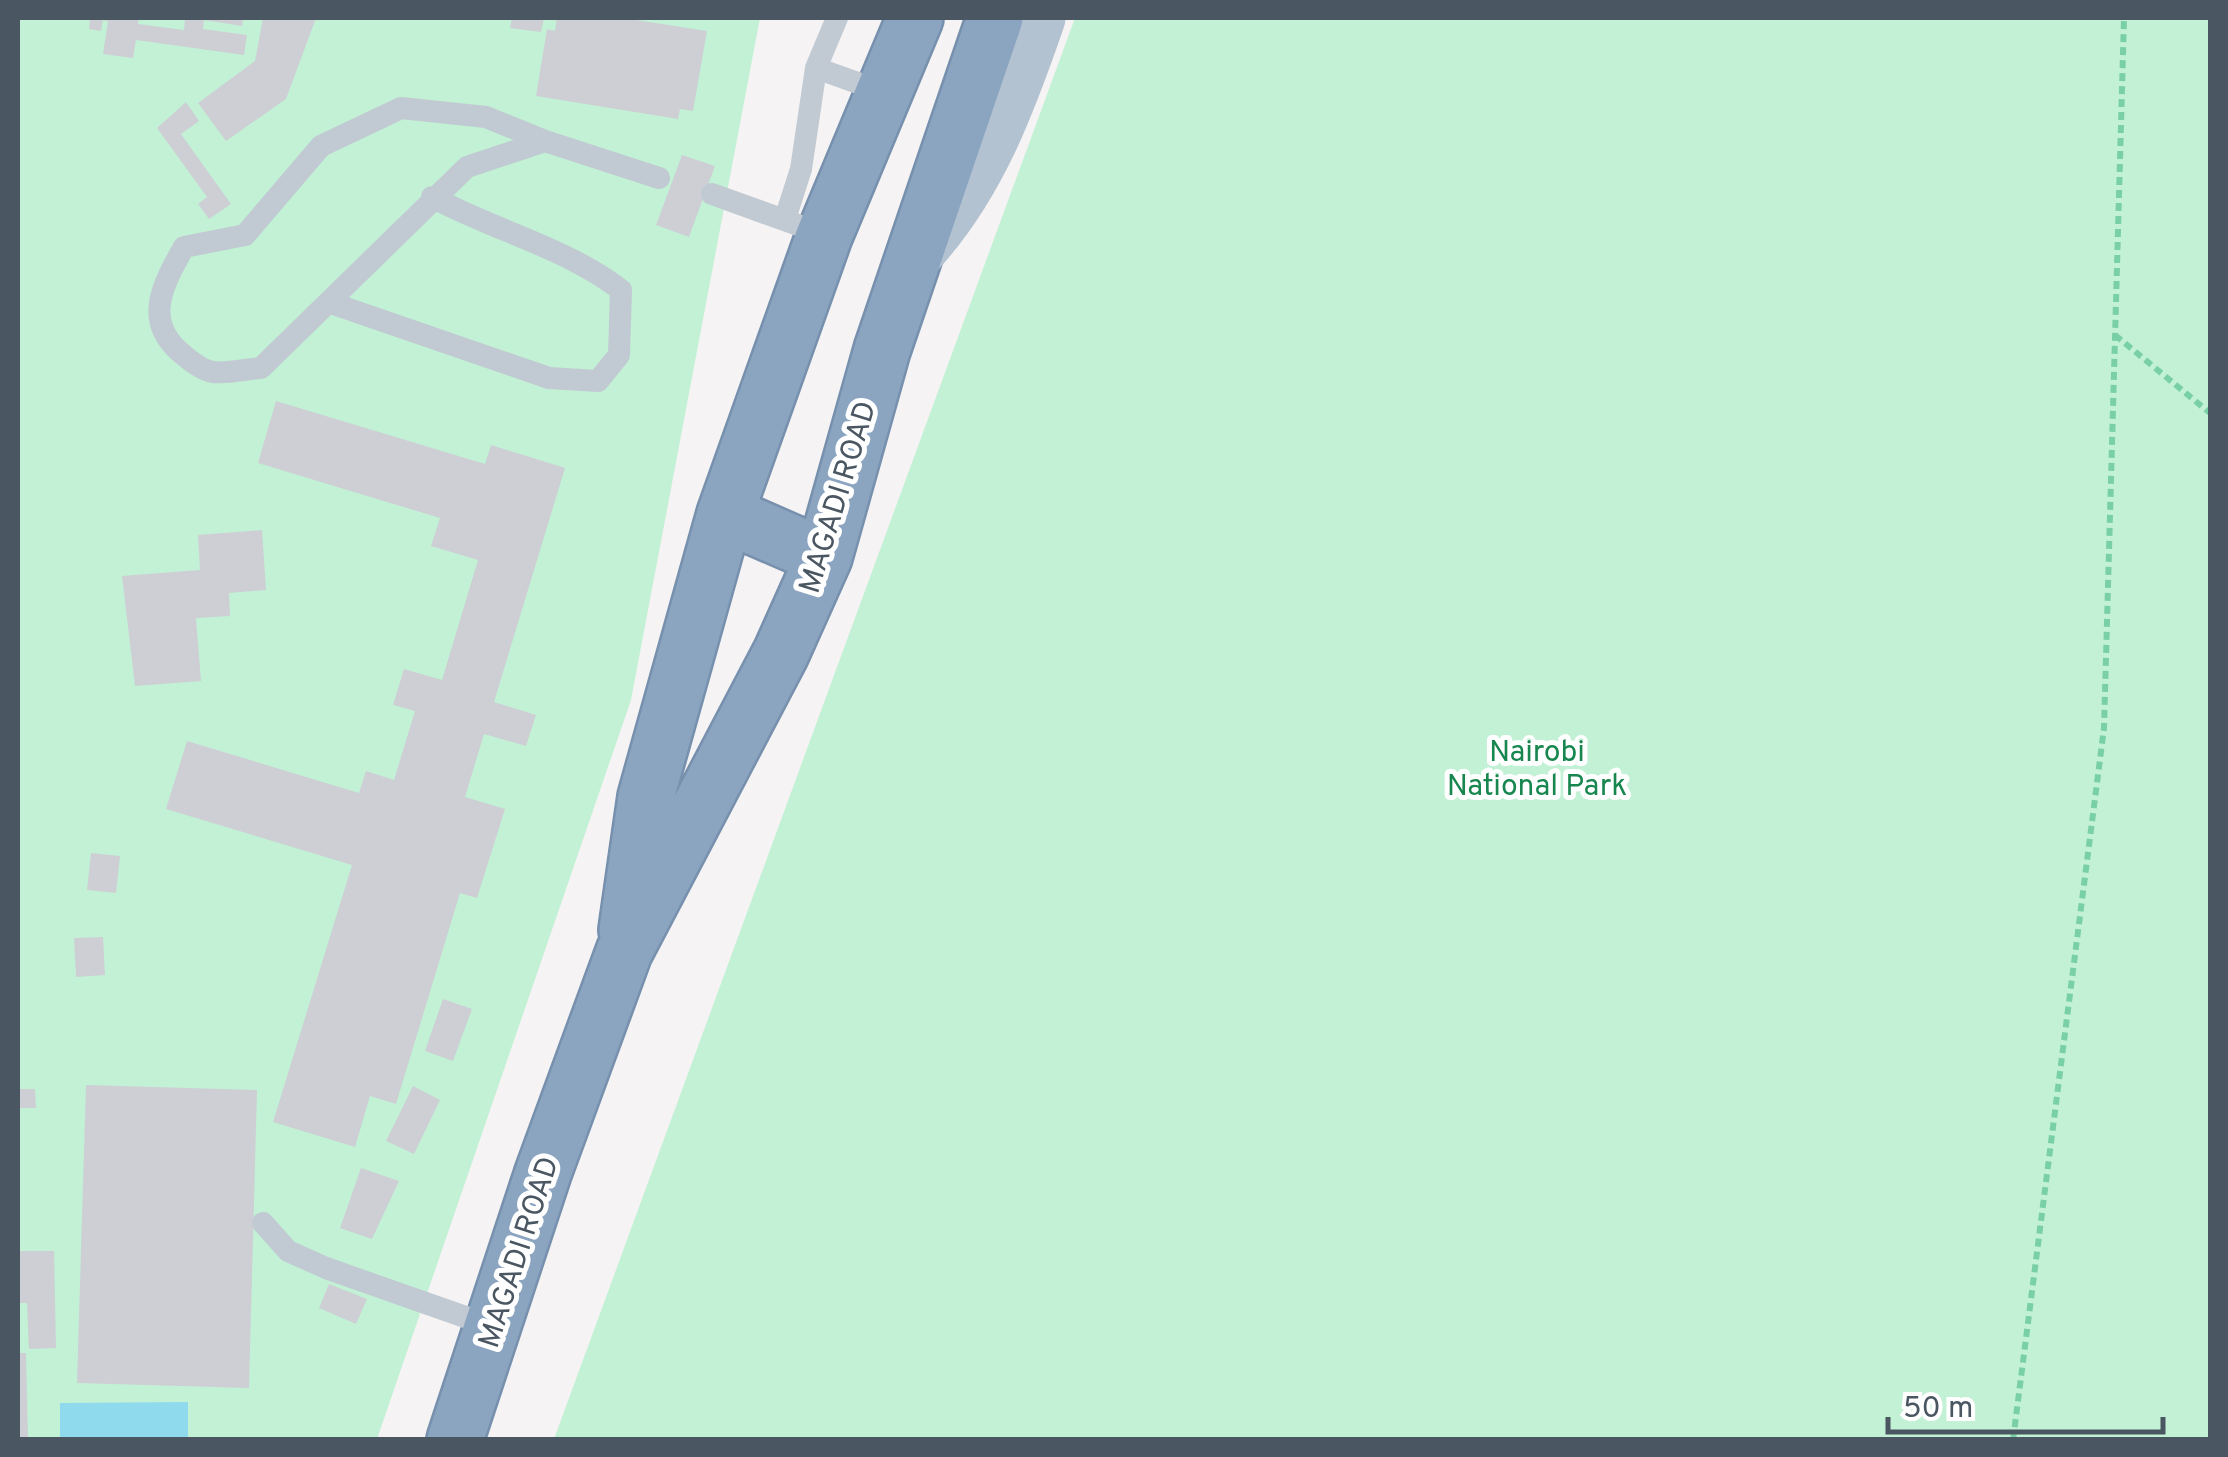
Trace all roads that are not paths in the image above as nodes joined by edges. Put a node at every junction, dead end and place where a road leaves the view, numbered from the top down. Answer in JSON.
{"nodes":[{"id":1,"x":836,"y":18,"type":"edge"},
{"id":2,"x":915,"y":18,"type":"edge"},
{"id":3,"x":995,"y":18,"type":"edge"},
{"id":4,"x":1038,"y":18,"type":"edge"},
{"id":5,"x":816,"y":68,"type":"junction"},
{"id":6,"x":887,"y":93,"type":"junction"},
{"id":7,"x":545,"y":142,"type":"junction"},
{"id":8,"x":659,"y":178,"type":"dead end"},
{"id":9,"x":712,"y":194,"type":"dead end"},
{"id":10,"x":432,"y":197,"type":"junction"},
{"id":11,"x":805,"y":228,"type":"junction"},
{"id":12,"x":918,"y":251,"type":"junction"},
{"id":13,"x":330,"y":303,"type":"junction"},
{"id":14,"x":725,"y":514,"type":"junction"},
{"id":15,"x":824,"y":557,"type":"junction"},
{"id":16,"x":624,"y":952,"type":"junction"},
{"id":17,"x":263,"y":1223,"type":"dead end"},
{"id":18,"x":495,"y":1327,"type":"junction"},
{"id":19,"x":455,"y":1440,"type":"edge"}],
"edges":[{"from":1,"to":5,"type":"lane"},
{"from":2,"to":6,"type":"highway","name":"MAGADI ROAD"},
{"from":3,"to":12,"type":"highway","name":"MAGADI ROAD"},
{"from":4,"to":12,"type":"main road"},
{"from":5,"to":6,"type":"lane"},
{"from":5,"to":11,"type":"lane"},
{"from":6,"to":11,"type":"highway","name":"MAGADI ROAD"},
{"from":7,"to":8,"type":"lane"},
{"from":7,"to":10,"type":"lane"},
{"from":7,"to":13,"type":"lane"},
{"from":9,"to":11,"type":"lane"},
{"from":10,"to":13,"type":"lane"},
{"from":10,"to":13,"type":"lane"},
{"from":11,"to":14,"type":"highway","name":"MAGADI ROAD"},
{"from":12,"to":15,"type":"highway","name":"MAGADI ROAD"},
{"from":14,"to":15,"type":"highway"},
{"from":14,"to":16,"type":"highway","name":"MAGADI ROAD"},
{"from":15,"to":16,"type":"highway","name":"MAGADI ROAD"},
{"from":16,"to":18,"type":"highway","name":"MAGADI ROAD"},
{"from":17,"to":18,"type":"lane"},
{"from":18,"to":19,"type":"highway","name":"MAGADI ROAD"}]}
